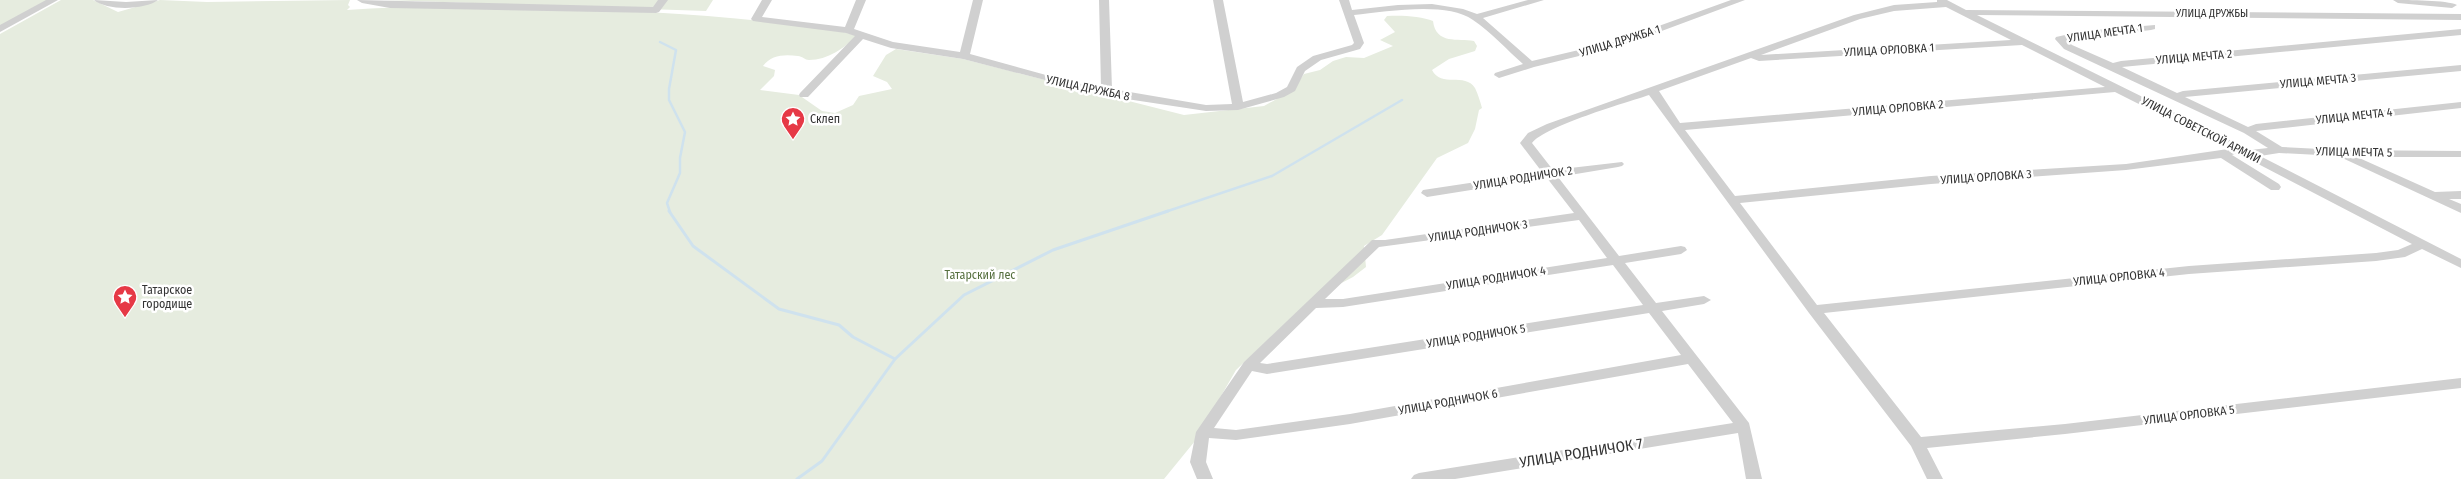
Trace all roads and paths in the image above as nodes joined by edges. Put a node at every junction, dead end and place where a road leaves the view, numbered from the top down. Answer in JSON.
{"nodes":[{"id":1,"x":53,"y":0,"type":"edge"},
{"id":2,"x":99,"y":0,"type":"edge"},
{"id":3,"x":153,"y":0,"type":"edge"},
{"id":4,"x":362,"y":0,"type":"edge"},
{"id":5,"x":473,"y":0,"type":"edge"},
{"id":6,"x":663,"y":0,"type":"edge"},
{"id":7,"x":767,"y":0,"type":"edge"},
{"id":8,"x":861,"y":0,"type":"edge"},
{"id":9,"x":978,"y":0,"type":"edge"},
{"id":10,"x":1104,"y":0,"type":"edge"},
{"id":11,"x":1218,"y":0,"type":"edge"},
{"id":12,"x":1344,"y":0,"type":"edge"},
{"id":13,"x":1539,"y":0,"type":"edge"},
{"id":14,"x":1740,"y":0,"type":"edge"},
{"id":15,"x":2398,"y":0,"type":"edge"},
{"id":16,"x":135,"y":2,"type":"edge"},
{"id":17,"x":380,"y":2,"type":"edge"},
{"id":18,"x":1943,"y":2,"type":"edge"},
{"id":19,"x":2450,"y":2,"type":"edge"},
{"id":20,"x":564,"y":4,"type":"edge"},
{"id":21,"x":464,"y":5,"type":"junction"},
{"id":22,"x":1964,"y":12,"type":"junction"},
{"id":23,"x":1350,"y":13,"type":"junction"},
{"id":24,"x":2461,"y":16,"type":"edge"},
{"id":25,"x":1476,"y":17,"type":"junction"},
{"id":26,"x":2151,"y":27,"type":"dead end"},
{"id":27,"x":0,"y":29,"type":"edge"},
{"id":28,"x":848,"y":30,"type":"junction"},
{"id":29,"x":2461,"y":32,"type":"edge"},
{"id":30,"x":862,"y":34,"type":"junction"},
{"id":31,"x":2026,"y":42,"type":"junction"},
{"id":32,"x":1752,"y":54,"type":"junction"},
{"id":33,"x":964,"y":56,"type":"junction"},
{"id":34,"x":1530,"y":65,"type":"junction"},
{"id":35,"x":2113,"y":68,"type":"junction"},
{"id":36,"x":2461,"y":68,"type":"edge"},
{"id":37,"x":1499,"y":75,"type":"dead end"},
{"id":38,"x":2118,"y":88,"type":"junction"},
{"id":39,"x":1653,"y":91,"type":"junction"},
{"id":40,"x":1107,"y":93,"type":"junction"},
{"id":41,"x":804,"y":96,"type":"dead end"},
{"id":42,"x":2175,"y":98,"type":"junction"},
{"id":43,"x":2461,"y":105,"type":"edge"},
{"id":44,"x":1238,"y":107,"type":"junction"},
{"id":45,"x":1678,"y":127,"type":"junction"},
{"id":46,"x":2248,"y":131,"type":"junction"},
{"id":47,"x":2279,"y":150,"type":"junction"},
{"id":48,"x":2243,"y":151,"type":"junction"},
{"id":49,"x":2340,"y":153,"type":"junction"},
{"id":50,"x":2223,"y":154,"type":"junction"},
{"id":51,"x":2461,"y":154,"type":"edge"},
{"id":52,"x":1618,"y":164,"type":"dead end"},
{"id":53,"x":1549,"y":174,"type":"junction"},
{"id":54,"x":2275,"y":187,"type":"dead end"},
{"id":55,"x":1427,"y":193,"type":"dead end"},
{"id":56,"x":2461,"y":195,"type":"edge"},
{"id":57,"x":2431,"y":196,"type":"junction"},
{"id":58,"x":1733,"y":200,"type":"junction"},
{"id":59,"x":2461,"y":209,"type":"edge"},
{"id":60,"x":1580,"y":216,"type":"junction"},
{"id":61,"x":2422,"y":244,"type":"junction"},
{"id":62,"x":1681,"y":250,"type":"dead end"},
{"id":63,"x":1614,"y":259,"type":"junction"},
{"id":64,"x":2461,"y":264,"type":"edge"},
{"id":65,"x":1704,"y":300,"type":"dead end"},
{"id":66,"x":1311,"y":304,"type":"junction"},
{"id":67,"x":1652,"y":307,"type":"junction"},
{"id":68,"x":1814,"y":310,"type":"junction"},
{"id":69,"x":1692,"y":358,"type":"junction"},
{"id":70,"x":1249,"y":365,"type":"junction"},
{"id":71,"x":2461,"y":383,"type":"edge"},
{"id":72,"x":1744,"y":427,"type":"junction"},
{"id":73,"x":1203,"y":432,"type":"junction"},
{"id":74,"x":1917,"y":443,"type":"junction"},
{"id":75,"x":1205,"y":479,"type":"edge"},
{"id":76,"x":1419,"y":479,"type":"edge"},
{"id":77,"x":1754,"y":479,"type":"edge"},
{"id":78,"x":1935,"y":479,"type":"edge"}],
"edges":[{"from":1,"to":27,"type":"street"},
{"from":2,"to":16,"type":"street"},
{"from":3,"to":16,"type":"street"},
{"from":4,"to":17,"type":"street"},
{"from":5,"to":21,"type":"street"},
{"from":6,"to":20,"type":"street"},
{"from":7,"to":28,"type":"street","name":"УЛИЦА ДРУЖБА 8"},
{"from":8,"to":28,"type":"street"},
{"from":9,"to":33,"type":"street"},
{"from":10,"to":40,"type":"street"},
{"from":11,"to":44,"type":"street"},
{"from":12,"to":23,"type":"street","name":"УЛИЦА ДРУЖБА 8"},
{"from":13,"to":25,"type":"street"},
{"from":14,"to":34,"type":"street","name":"УЛИЦА ДРУЖБА 1"},
{"from":15,"to":19,"type":"street"},
{"from":17,"to":21,"type":"street"},
{"from":18,"to":22,"type":"street","name":"УЛИЦА СОВЕТСКОЙ АРМИИ"},
{"from":18,"to":32,"type":"street"},
{"from":19,"to":24,"type":"street"},
{"from":20,"to":21,"type":"street"},
{"from":22,"to":24,"type":"street","name":"УЛИЦА ДРУЖБЫ"},
{"from":22,"to":31,"type":"street","name":"УЛИЦА СОВЕТСКОЙ АРМИИ"},
{"from":23,"to":25,"type":"street"},
{"from":23,"to":44,"type":"street","name":"УЛИЦА ДРУЖБА 8"},
{"from":25,"to":34,"type":"street"},
{"from":26,"to":35,"type":"street","name":"УЛИЦА МЕЧТА 1"},
{"from":28,"to":30,"type":"street","name":"УЛИЦА ДРУЖБА 8"},
{"from":29,"to":35,"type":"street","name":"УЛИЦА МЕЧТА 2"},
{"from":30,"to":33,"type":"street","name":"УЛИЦА ДРУЖБА 8"},
{"from":30,"to":41,"type":"street"},
{"from":31,"to":32,"type":"street","name":"УЛИЦА ОРЛОВКА 1"},
{"from":31,"to":38,"type":"street","name":"УЛИЦА СОВЕТСКОЙ АРМИИ"},
{"from":32,"to":39,"type":"street"},
{"from":33,"to":40,"type":"street","name":"УЛИЦА ДРУЖБА 8"},
{"from":34,"to":37,"type":"street","name":"УЛИЦА ДРУЖБА 1"},
{"from":35,"to":42,"type":"street"},
{"from":36,"to":42,"type":"street","name":"УЛИЦА МЕЧТА 3"},
{"from":38,"to":45,"type":"street","name":"УЛИЦА ОРЛОВКА 2"},
{"from":38,"to":48,"type":"street","name":"УЛИЦА СОВЕТСКОЙ АРМИИ"},
{"from":39,"to":45,"type":"street"},
{"from":39,"to":53,"type":"street"},
{"from":40,"to":44,"type":"street","name":"УЛИЦА ДРУЖБА 8"},
{"from":42,"to":46,"type":"street"},
{"from":43,"to":46,"type":"street","name":"УЛИЦА МЕЧТА 4"},
{"from":45,"to":58,"type":"street"},
{"from":46,"to":47,"type":"street"},
{"from":47,"to":48,"type":"street","name":"УЛИЦА МЕЧТА 5"},
{"from":47,"to":49,"type":"street","name":"УЛИЦА МЕЧТА 5"},
{"from":48,"to":50,"type":"street","name":"УЛИЦА ОРЛОВКА 3"},
{"from":48,"to":61,"type":"street","name":"УЛИЦА СОВЕТСКОЙ АРМИИ"},
{"from":49,"to":51,"type":"street","name":"УЛИЦА МЕЧТА 5"},
{"from":49,"to":57,"type":"street"},
{"from":50,"to":54,"type":"street"},
{"from":50,"to":58,"type":"street","name":"УЛИЦА ОРЛОВКА 3"},
{"from":52,"to":53,"type":"street","name":"УЛИЦА РОДНИЧОК 2"},
{"from":53,"to":55,"type":"street","name":"УЛИЦА РОДНИЧОК 2"},
{"from":53,"to":60,"type":"street"},
{"from":56,"to":57,"type":"street"},
{"from":57,"to":59,"type":"street"},
{"from":58,"to":68,"type":"street"},
{"from":60,"to":63,"type":"street"},
{"from":60,"to":66,"type":"street","name":"УЛИЦА РОДНИЧОК 3"},
{"from":61,"to":64,"type":"street","name":"УЛИЦА СОВЕТСКОЙ АРМИИ"},
{"from":61,"to":68,"type":"street","name":"УЛИЦА ОРЛОВКА 4"},
{"from":62,"to":63,"type":"street","name":"УЛИЦА РОДНИЧОК 4"},
{"from":63,"to":66,"type":"street","name":"УЛИЦА РОДНИЧОК 4"},
{"from":63,"to":67,"type":"street"},
{"from":65,"to":67,"type":"street","name":"УЛИЦА РОДНИЧОК 5"},
{"from":66,"to":70,"type":"street"},
{"from":67,"to":69,"type":"street"},
{"from":67,"to":70,"type":"street","name":"УЛИЦА РОДНИЧОК 5"},
{"from":68,"to":74,"type":"street"},
{"from":69,"to":72,"type":"street"},
{"from":69,"to":73,"type":"street","name":"УЛИЦА РОДНИЧОК 6"},
{"from":70,"to":73,"type":"street"},
{"from":71,"to":74,"type":"street","name":"УЛИЦА ОРЛОВКА 5"},
{"from":72,"to":76,"type":"street","name":"УЛИЦА РОДНИЧОК 7"},
{"from":72,"to":77,"type":"street"},
{"from":73,"to":75,"type":"street"},
{"from":74,"to":78,"type":"street"}]}
